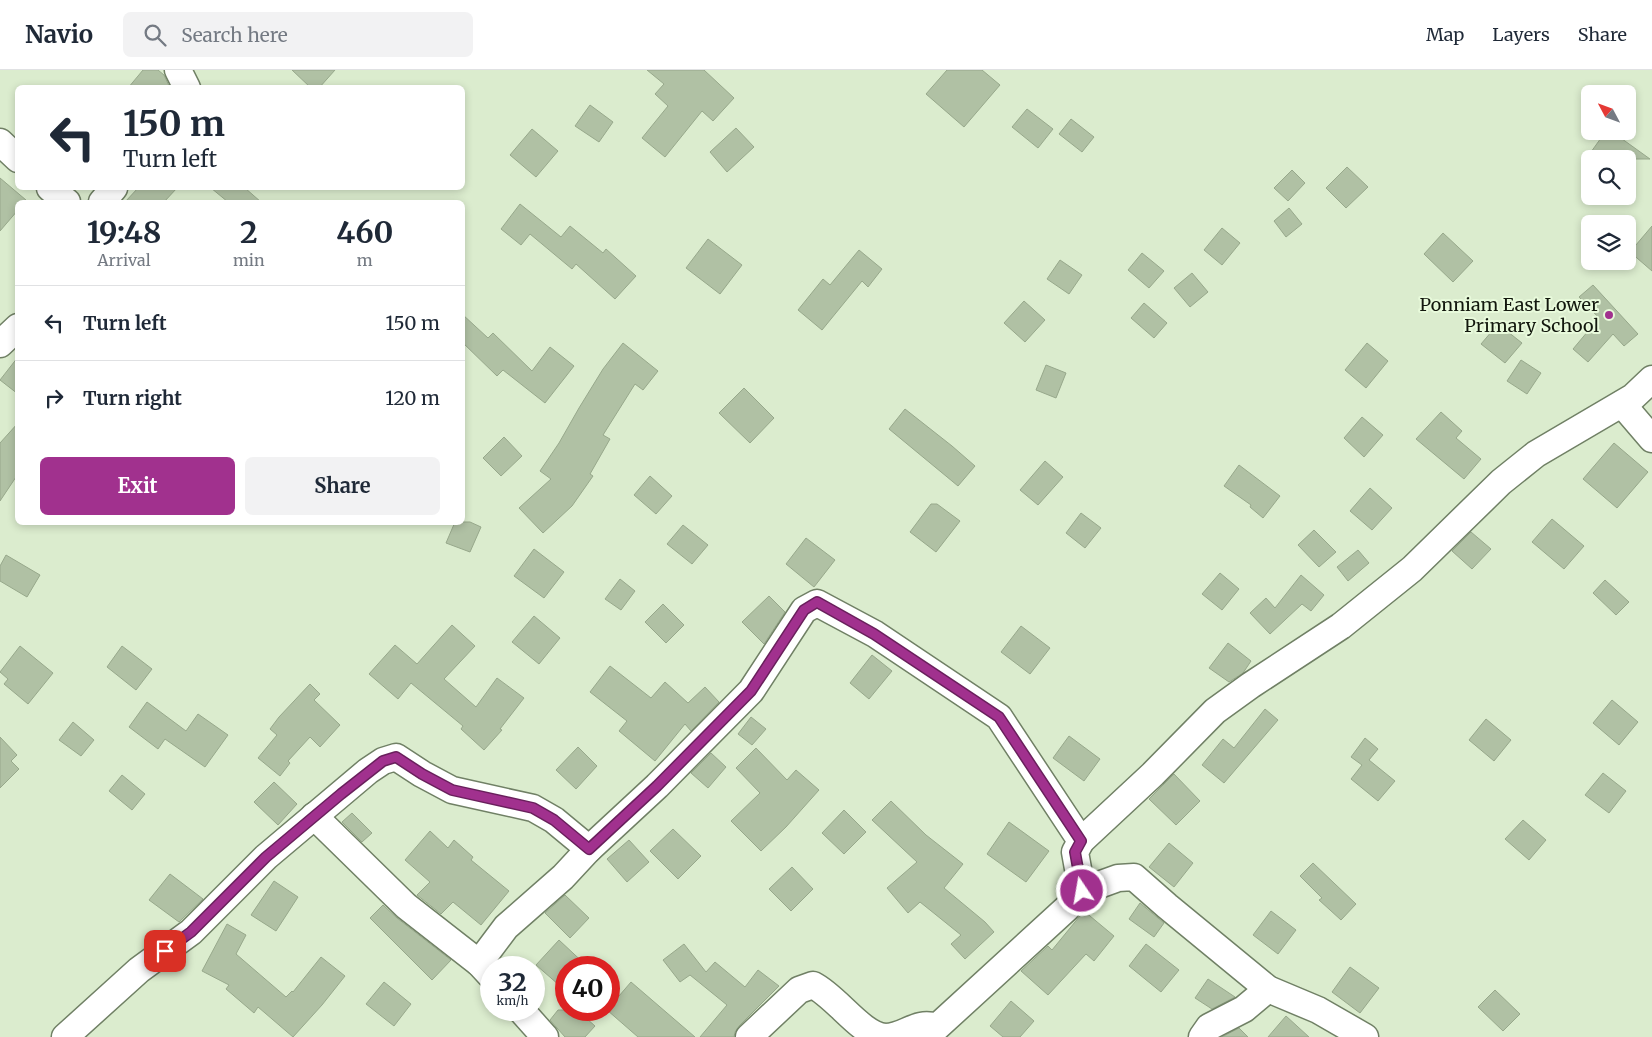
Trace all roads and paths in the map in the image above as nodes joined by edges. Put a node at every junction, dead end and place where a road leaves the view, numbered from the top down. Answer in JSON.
{"nodes":[{"id":1,"x":178,"y":70,"type":"edge"},
{"id":2,"x":186,"y":85,"type":"edge"},
{"id":3,"x":0,"y":142,"type":"edge"},
{"id":4,"x":15,"y":156,"type":"edge"},
{"id":5,"x":52,"y":190,"type":"edge"},
{"id":6,"x":112,"y":190,"type":"edge"},
{"id":7,"x":65,"y":200,"type":"edge"},
{"id":8,"x":104,"y":200,"type":"edge"},
{"id":9,"x":15,"y":330,"type":"edge"},
{"id":10,"x":0,"y":344,"type":"edge"},
{"id":11,"x":1652,"y":379,"type":"edge"},
{"id":12,"x":1622,"y":404,"type":"junction"},
{"id":13,"x":1652,"y":439,"type":"edge"},
{"id":14,"x":314,"y":816,"type":"junction"},
{"id":15,"x":1081,"y":841,"type":"junction"},
{"id":16,"x":589,"y":849,"type":"junction"},
{"id":17,"x":1082,"y":891,"type":"junction"},
{"id":18,"x":492,"y":956,"type":"edge"},
{"id":19,"x":480,"y":965,"type":"edge"},
{"id":20,"x":1268,"y":989,"type":"junction"},
{"id":21,"x":531,"y":1021,"type":"edge"},
{"id":22,"x":941,"y":1032,"type":"edge"},
{"id":23,"x":65,"y":1037,"type":"edge"},
{"id":24,"x":545,"y":1037,"type":"edge"},
{"id":25,"x":749,"y":1037,"type":"edge"},
{"id":26,"x":1202,"y":1037,"type":"edge"},
{"id":27,"x":1365,"y":1037,"type":"edge"}],
"edges":[{"from":1,"to":2,"type":"street"},
{"from":3,"to":4,"type":"street"},
{"from":5,"to":7,"type":"street"},
{"from":6,"to":8,"type":"street"},
{"from":9,"to":10,"type":"street"},
{"from":11,"to":12,"type":"street"},
{"from":12,"to":13,"type":"street"},
{"from":12,"to":15,"type":"street"},
{"from":14,"to":16,"type":"street"},
{"from":14,"to":19,"type":"street"},
{"from":14,"to":23,"type":"street"},
{"from":15,"to":16,"type":"street"},
{"from":15,"to":17,"type":"street"},
{"from":16,"to":18,"type":"street"},
{"from":17,"to":20,"type":"street"},
{"from":17,"to":22,"type":"street"},
{"from":20,"to":26,"type":"street"},
{"from":20,"to":27,"type":"street"},
{"from":21,"to":24,"type":"street"},
{"from":22,"to":25,"type":"street"}]}
